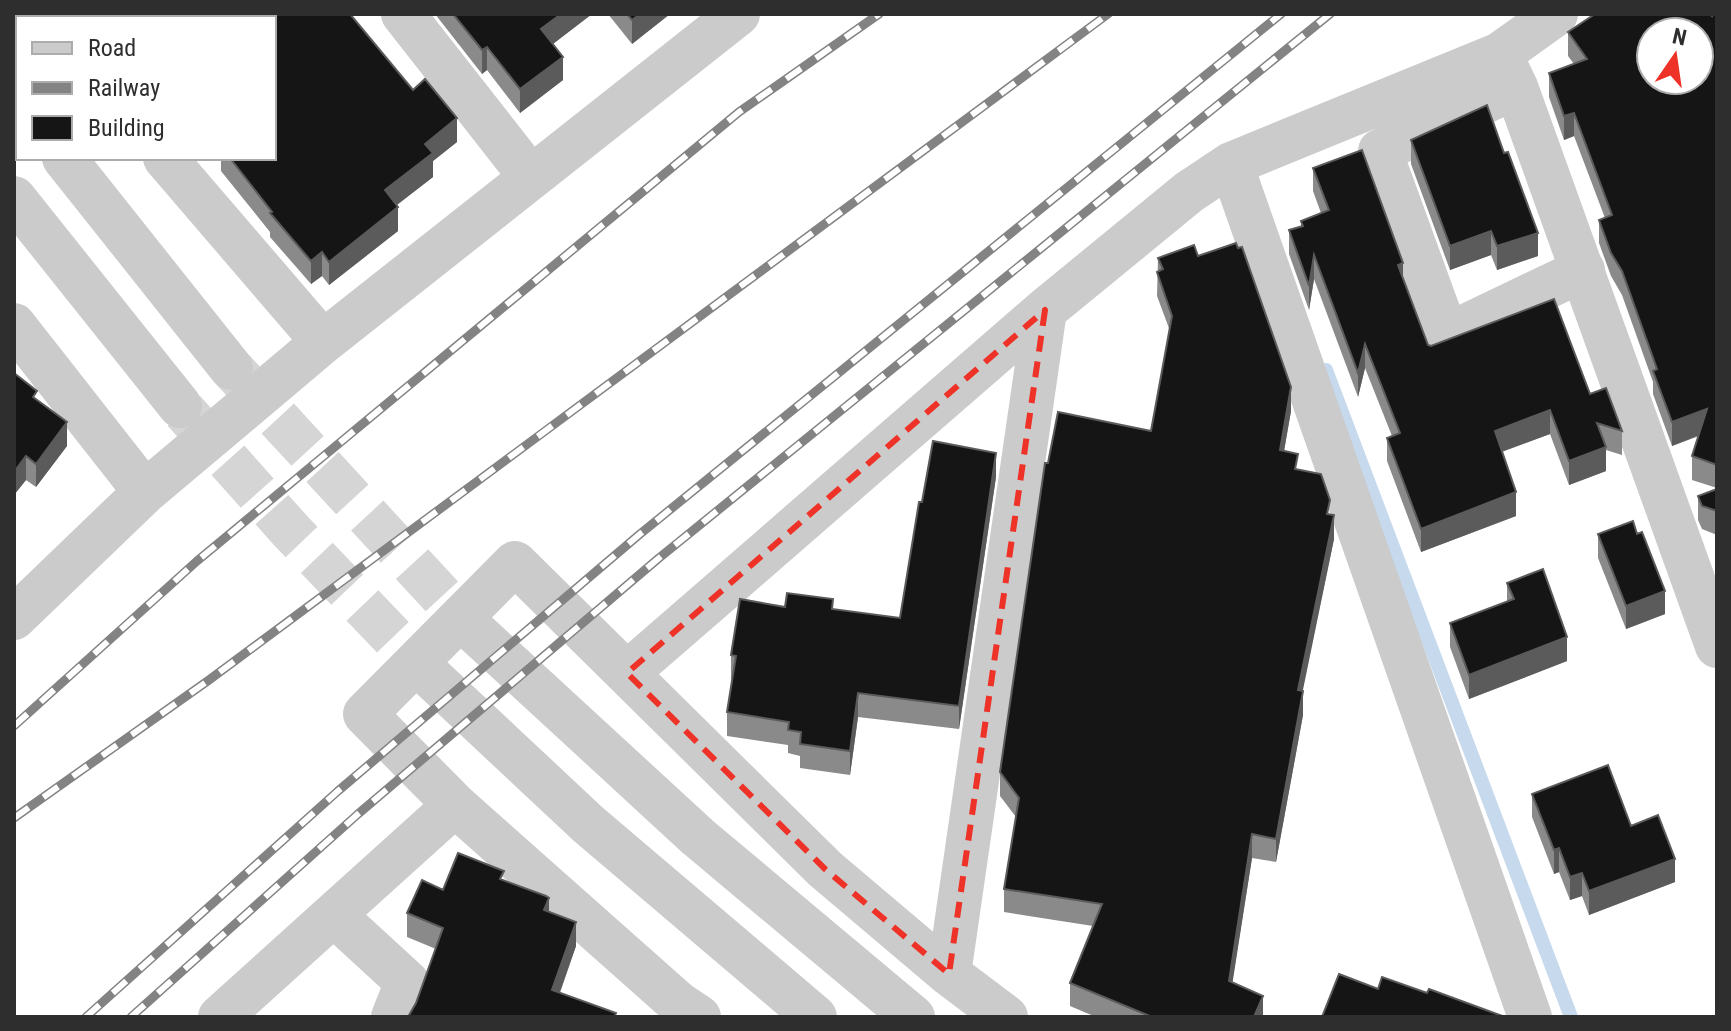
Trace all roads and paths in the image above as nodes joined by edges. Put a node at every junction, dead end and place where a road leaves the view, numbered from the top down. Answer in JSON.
{"nodes":[{"id":1,"x":403,"y":14,"type":"edge"},
{"id":2,"x":738,"y":14,"type":"edge"},
{"id":3,"x":1556,"y":14,"type":"edge"},
{"id":4,"x":1508,"y":70,"type":"junction"},
{"id":5,"x":66,"y":160,"type":"edge"},
{"id":6,"x":167,"y":160,"type":"edge"},
{"id":7,"x":1231,"y":164,"type":"junction"},
{"id":8,"x":530,"y":176,"type":"junction"},
{"id":9,"x":14,"y":198,"type":"edge"},
{"id":10,"x":1583,"y":270,"type":"junction"},
{"id":11,"x":1045,"y":310,"type":"junction"},
{"id":12,"x":14,"y":325,"type":"edge"},
{"id":13,"x":323,"y":342,"type":"junction"},
{"id":14,"x":231,"y":368,"type":"tunnel mouth"},
{"id":15,"x":180,"y":406,"type":"tunnel mouth"},
{"id":16,"x":145,"y":492,"type":"junction"},
{"id":17,"x":14,"y":618,"type":"edge"},
{"id":18,"x":471,"y":628,"type":"tunnel mouth"},
{"id":19,"x":1716,"y":635,"type":"edge"},
{"id":20,"x":627,"y":673,"type":"junction"},
{"id":21,"x":430,"y":676,"type":"tunnel mouth"},
{"id":22,"x":455,"y":805,"type":"junction"},
{"id":23,"x":334,"y":915,"type":"junction"},
{"id":24,"x":949,"y":974,"type":"junction"},
{"id":25,"x":220,"y":1017,"type":"edge"},
{"id":26,"x":393,"y":1017,"type":"edge"},
{"id":27,"x":699,"y":1017,"type":"edge"},
{"id":28,"x":815,"y":1017,"type":"edge"},
{"id":29,"x":913,"y":1017,"type":"edge"},
{"id":30,"x":1006,"y":1017,"type":"edge"},
{"id":31,"x":1530,"y":1017,"type":"edge"}],
"edges":[{"from":1,"to":8,"type":"street"},
{"from":2,"to":8,"type":"street"},
{"from":3,"to":4,"type":"street"},
{"from":4,"to":7,"type":"street"},
{"from":4,"to":10,"type":"street"},
{"from":4,"to":10,"type":"street"},
{"from":5,"to":14,"type":"street"},
{"from":6,"to":13,"type":"street"},
{"from":7,"to":11,"type":"street"},
{"from":7,"to":31,"type":"street"},
{"from":8,"to":13,"type":"street"},
{"from":9,"to":15,"type":"street"},
{"from":10,"to":19,"type":"street"},
{"from":11,"to":20,"type":"street"},
{"from":11,"to":24,"type":"street"},
{"from":12,"to":16,"type":"street"},
{"from":13,"to":16,"type":"street"},
{"from":16,"to":17,"type":"street"},
{"from":18,"to":29,"type":"street"},
{"from":20,"to":22,"type":"street"},
{"from":20,"to":24,"type":"street"},
{"from":21,"to":28,"type":"street"},
{"from":22,"to":23,"type":"street"},
{"from":22,"to":27,"type":"street"},
{"from":23,"to":25,"type":"street"},
{"from":23,"to":26,"type":"street"},
{"from":24,"to":30,"type":"street"}]}
